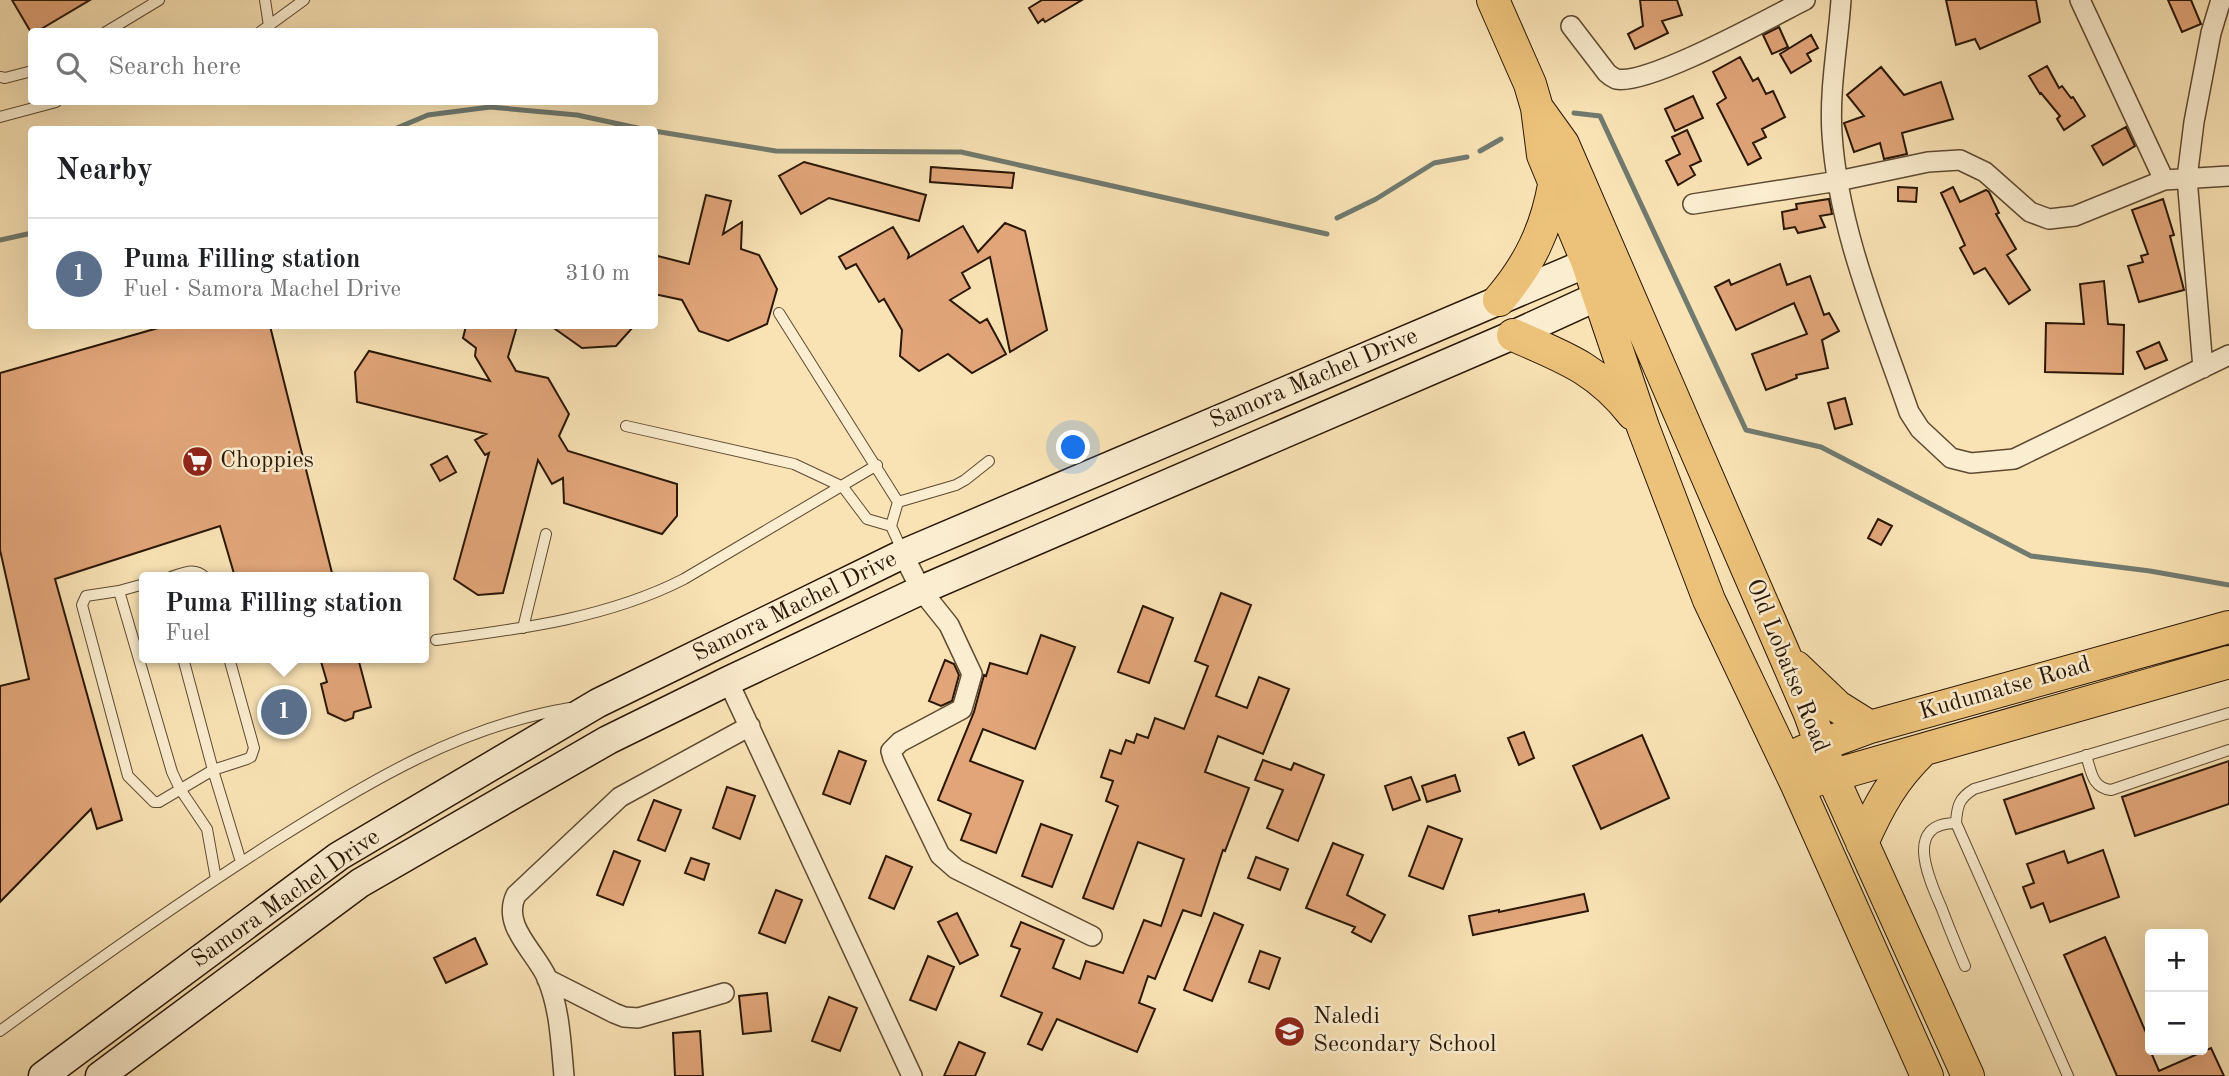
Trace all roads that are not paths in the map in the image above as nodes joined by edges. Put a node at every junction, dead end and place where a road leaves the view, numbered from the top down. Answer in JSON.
{"nodes":[{"id":1,"x":159,"y":0,"type":"edge"},
{"id":2,"x":265,"y":0,"type":"edge"},
{"id":3,"x":1493,"y":0,"type":"edge"},
{"id":4,"x":1805,"y":0,"type":"edge"},
{"id":5,"x":1841,"y":0,"type":"edge"},
{"id":6,"x":2080,"y":0,"type":"edge"},
{"id":7,"x":2221,"y":0,"type":"edge"},
{"id":8,"x":297,"y":2,"type":"edge"},
{"id":9,"x":1571,"y":26,"type":"dead end"},
{"id":10,"x":113,"y":28,"type":"edge"},
{"id":11,"x":265,"y":28,"type":"edge"},
{"id":12,"x":266,"y":28,"type":"edge"},
{"id":13,"x":28,"y":72,"type":"edge"},
{"id":14,"x":0,"y":77,"type":"edge"},
{"id":15,"x":45,"y":105,"type":"edge"},
{"id":16,"x":1537,"y":108,"type":"junction"},
{"id":17,"x":0,"y":117,"type":"edge"},
{"id":18,"x":2229,"y":176,"type":"edge"},
{"id":19,"x":2186,"y":178,"type":"junction"},
{"id":20,"x":2164,"y":180,"type":"junction"},
{"id":21,"x":1838,"y":181,"type":"junction"},
{"id":22,"x":1554,"y":185,"type":"junction"},
{"id":23,"x":1693,"y":204,"type":"dead end"},
{"id":24,"x":1599,"y":257,"type":"junction"},
{"id":25,"x":1611,"y":290,"type":"junction"},
{"id":26,"x":1499,"y":300,"type":"junction"},
{"id":27,"x":779,"y":313,"type":"dead end"},
{"id":28,"x":1513,"y":335,"type":"junction"},
{"id":29,"x":2229,"y":355,"type":"edge"},
{"id":30,"x":2203,"y":368,"type":"junction"},
{"id":31,"x":626,"y":426,"type":"dead end"},
{"id":32,"x":1643,"y":427,"type":"junction"},
{"id":33,"x":989,"y":461,"type":"dead end"},
{"id":34,"x":877,"y":465,"type":"junction"},
{"id":35,"x":843,"y":487,"type":"junction"},
{"id":36,"x":898,"y":502,"type":"junction"},
{"id":37,"x":891,"y":526,"type":"junction"},
{"id":38,"x":546,"y":534,"type":"dead end"},
{"id":39,"x":903,"y":554,"type":"junction"},
{"id":40,"x":139,"y":585,"type":"edge"},
{"id":41,"x":921,"y":590,"type":"junction"},
{"id":42,"x":119,"y":591,"type":"junction"},
{"id":43,"x":2229,"y":626,"type":"edge"},
{"id":44,"x":523,"y":628,"type":"junction"},
{"id":45,"x":436,"y":640,"type":"dead end"},
{"id":46,"x":1785,"y":656,"type":"junction"},
{"id":47,"x":139,"y":659,"type":"edge"},
{"id":48,"x":2229,"y":662,"type":"edge"},
{"id":49,"x":140,"y":663,"type":"edge"},
{"id":50,"x":184,"y":663,"type":"edge"},
{"id":51,"x":230,"y":663,"type":"edge"},
{"id":52,"x":728,"y":681,"type":"junction"},
{"id":53,"x":598,"y":703,"type":"junction"},
{"id":54,"x":2229,"y":713,"type":"edge"},
{"id":55,"x":750,"y":726,"type":"junction"},
{"id":56,"x":1870,"y":727,"type":"junction"},
{"id":57,"x":1821,"y":747,"type":"junction"},
{"id":58,"x":1924,"y":749,"type":"junction"},
{"id":59,"x":2229,"y":750,"type":"edge"},
{"id":60,"x":2086,"y":755,"type":"junction"},
{"id":61,"x":213,"y":770,"type":"junction"},
{"id":62,"x":1790,"y":771,"type":"junction"},
{"id":63,"x":1832,"y":776,"type":"junction"},
{"id":64,"x":180,"y":789,"type":"junction"},
{"id":65,"x":1956,"y":822,"type":"junction"},
{"id":66,"x":1862,"y":843,"type":"junction"},
{"id":67,"x":242,"y":862,"type":"junction"},
{"id":68,"x":216,"y":879,"type":"junction"},
{"id":69,"x":1092,"y":936,"type":"dead end"},
{"id":70,"x":1965,"y":966,"type":"dead end"},
{"id":71,"x":547,"y":979,"type":"junction"},
{"id":72,"x":724,"y":993,"type":"dead end"},
{"id":73,"x":0,"y":1031,"type":"edge"},
{"id":74,"x":43,"y":1076,"type":"edge"},
{"id":75,"x":100,"y":1076,"type":"edge"},
{"id":76,"x":564,"y":1076,"type":"edge"},
{"id":77,"x":912,"y":1076,"type":"edge"},
{"id":78,"x":1927,"y":1076,"type":"edge"},
{"id":79,"x":1968,"y":1076,"type":"edge"},
{"id":80,"x":2068,"y":1076,"type":"edge"}],
"edges":[{"from":1,"to":10,"type":"lane"},
{"from":2,"to":11,"type":"lane"},
{"from":3,"to":16,"type":"main road"},
{"from":4,"to":9,"type":"street"},
{"from":5,"to":21,"type":"street"},
{"from":6,"to":20,"type":"street"},
{"from":7,"to":19,"type":"street"},
{"from":8,"to":12,"type":"lane"},
{"from":13,"to":14,"type":"lane"},
{"from":15,"to":17,"type":"lane"},
{"from":16,"to":22,"type":"main road"},
{"from":16,"to":24,"type":"main road"},
{"from":18,"to":19,"type":"street"},
{"from":19,"to":20,"type":"street"},
{"from":19,"to":30,"type":"street"},
{"from":20,"to":21,"type":"street"},
{"from":21,"to":23,"type":"street"},
{"from":21,"to":30,"type":"street"},
{"from":22,"to":24,"type":"main road"},
{"from":22,"to":26,"type":"main road"},
{"from":24,"to":25,"type":"main road","name":"Old Lobatse Road"},
{"from":24,"to":26,"type":"main road","name":"Samora Machel Drive"},
{"from":25,"to":28,"type":"main road","name":"Samora Machel Drive"},
{"from":25,"to":32,"type":"main road","name":"Old Lobatse Road"},
{"from":25,"to":46,"type":"main road","name":"Old Lobatse Road"},
{"from":26,"to":39,"type":"main road","name":"Samora Machel Drive"},
{"from":27,"to":34,"type":"lane"},
{"from":28,"to":32,"type":"main road"},
{"from":28,"to":41,"type":"main road","name":"Samora Machel Drive"},
{"from":29,"to":30,"type":"street"},
{"from":31,"to":35,"type":"lane"},
{"from":32,"to":62,"type":"main road","name":"Old Lobatse Road"},
{"from":33,"to":36,"type":"lane"},
{"from":34,"to":35,"type":"lane"},
{"from":34,"to":36,"type":"lane"},
{"from":35,"to":37,"type":"lane"},
{"from":35,"to":44,"type":"lane"},
{"from":36,"to":37,"type":"lane"},
{"from":37,"to":39,"type":"lane"},
{"from":38,"to":44,"type":"lane"},
{"from":39,"to":41,"type":"street"},
{"from":39,"to":53,"type":"main road","name":"Samora Machel Drive"},
{"from":40,"to":42,"type":"lane"},
{"from":41,"to":52,"type":"main road","name":"Samora Machel Drive"},
{"from":41,"to":69,"type":"street"},
{"from":42,"to":47,"type":"lane"},
{"from":42,"to":64,"type":"lane"},
{"from":43,"to":56,"type":"main road","name":"Kudumatse Road"},
{"from":44,"to":45,"type":"lane"},
{"from":46,"to":56,"type":"main road"},
{"from":46,"to":57,"type":"main road","name":"Old Lobatse Road"},
{"from":48,"to":58,"type":"main road","name":"Kudumatse Road"},
{"from":49,"to":64,"type":"lane"},
{"from":50,"to":61,"type":"lane"},
{"from":51,"to":61,"type":"lane"},
{"from":52,"to":55,"type":"street"},
{"from":52,"to":75,"type":"main road","name":"Samora Machel Drive"},
{"from":53,"to":67,"type":"lane"},
{"from":53,"to":74,"type":"main road","name":"Samora Machel Drive"},
{"from":54,"to":60,"type":"lane"},
{"from":55,"to":71,"type":"street"},
{"from":55,"to":77,"type":"street"},
{"from":56,"to":57,"type":"main road","name":"Kudumatse Road"},
{"from":57,"to":62,"type":"main road","name":"Kudumatse Road"},
{"from":57,"to":63,"type":"main road","name":"Old Lobatse Road"},
{"from":58,"to":63,"type":"main road","name":"Kudumatse Road"},
{"from":58,"to":66,"type":"main road"},
{"from":59,"to":60,"type":"lane"},
{"from":60,"to":65,"type":"lane"},
{"from":61,"to":64,"type":"lane"},
{"from":61,"to":67,"type":"lane"},
{"from":62,"to":63,"type":"main road","name":"Kudumatse Road"},
{"from":62,"to":78,"type":"main road","name":"Old Lobatse Road"},
{"from":63,"to":66,"type":"main road","name":"Old Lobatse Road"},
{"from":64,"to":68,"type":"lane"},
{"from":65,"to":70,"type":"lane"},
{"from":65,"to":80,"type":"lane"},
{"from":66,"to":79,"type":"main road","name":"Old Lobatse Road"},
{"from":67,"to":68,"type":"lane"},
{"from":68,"to":73,"type":"lane"},
{"from":71,"to":72,"type":"street"},
{"from":71,"to":76,"type":"street"}]}
